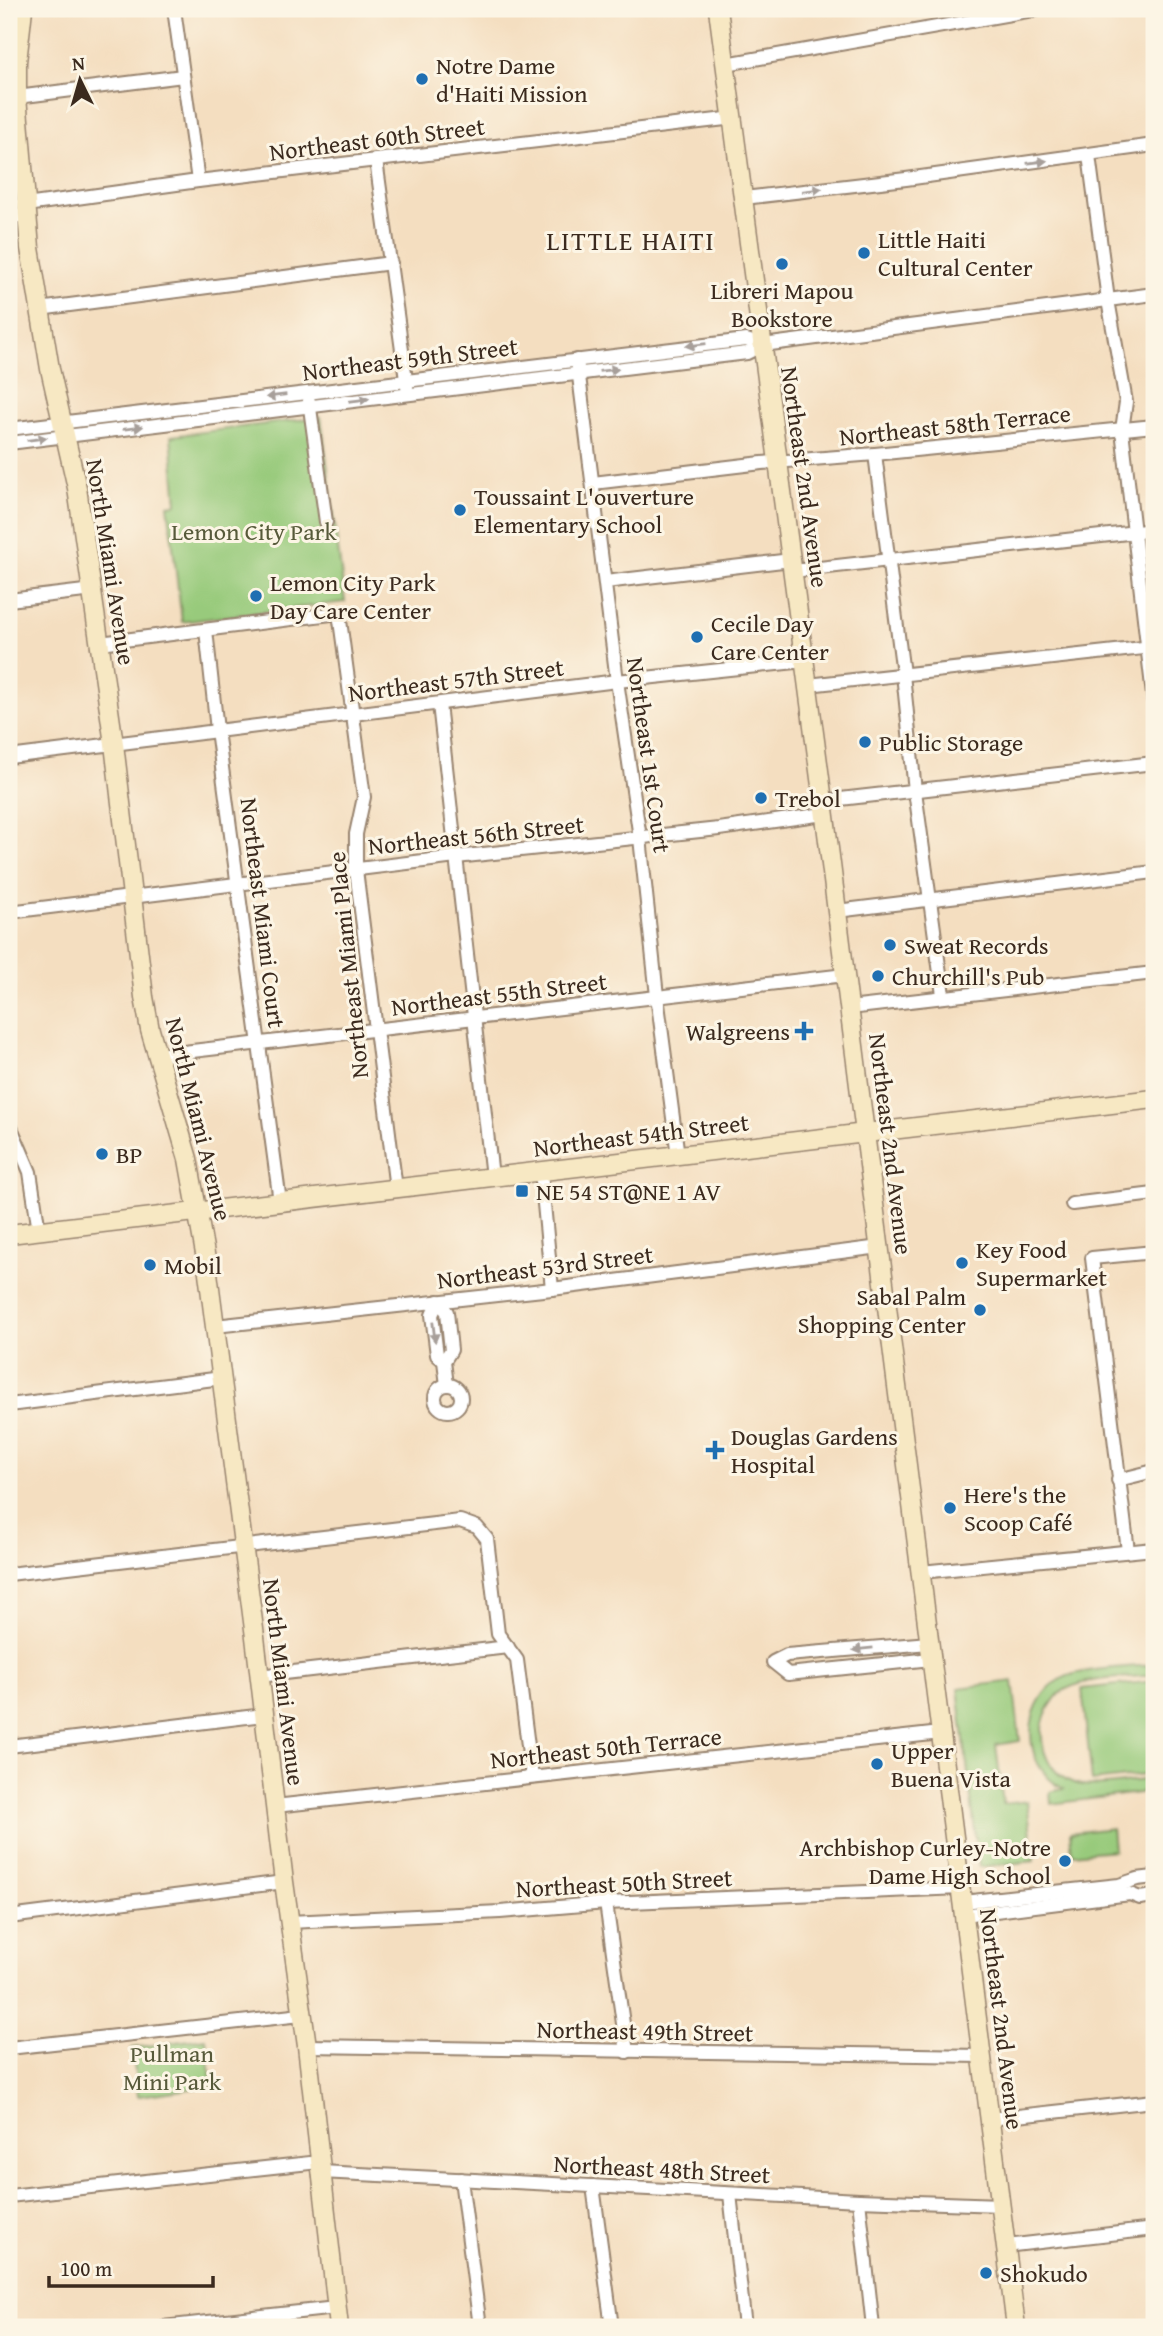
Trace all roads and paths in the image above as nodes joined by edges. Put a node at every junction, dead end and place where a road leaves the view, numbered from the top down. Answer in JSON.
{"nodes":[{"id":1,"x":23,"y":9,"type":"edge"},
{"id":2,"x":174,"y":9,"type":"edge"},
{"id":3,"x":718,"y":9,"type":"edge"},
{"id":4,"x":1039,"y":9,"type":"edge"},
{"id":5,"x":726,"y":64,"type":"junction"},
{"id":6,"x":183,"y":76,"type":"junction"},
{"id":7,"x":13,"y":97,"type":"edge"},
{"id":8,"x":734,"y":118,"type":"junction"},
{"id":9,"x":1154,"y":145,"type":"edge"},
{"id":10,"x":1089,"y":155,"type":"junction"},
{"id":11,"x":376,"y":160,"type":"junction"},
{"id":12,"x":198,"y":181,"type":"junction"},
{"id":13,"x":744,"y":198,"type":"junction"},
{"id":14,"x":27,"y":210,"type":"junction"},
{"id":15,"x":9,"y":218,"type":"edge"},
{"id":16,"x":391,"y":263,"type":"junction"},
{"id":17,"x":1154,"y":293,"type":"edge"},
{"id":18,"x":1108,"y":300,"type":"junction"},
{"id":19,"x":39,"y":309,"type":"junction"},
{"id":20,"x":763,"y":345,"type":"junction"},
{"id":21,"x":578,"y":367,"type":"junction"},
{"id":22,"x":406,"y":380,"type":"junction"},
{"id":23,"x":308,"y":392,"type":"junction"},
{"id":24,"x":408,"y":394,"type":"junction"},
{"id":25,"x":310,"y":407,"type":"junction"},
{"id":26,"x":1154,"y":426,"type":"edge"},
{"id":27,"x":9,"y":429,"type":"edge"},
{"id":28,"x":63,"y":429,"type":"junction"},
{"id":29,"x":1122,"y":430,"type":"junction"},
{"id":30,"x":9,"y":443,"type":"edge"},
{"id":31,"x":875,"y":454,"type":"junction"},
{"id":32,"x":778,"y":462,"type":"junction"},
{"id":33,"x":593,"y":482,"type":"junction"},
{"id":34,"x":326,"y":522,"type":"dead end"},
{"id":35,"x":1154,"y":530,"type":"edge"},
{"id":36,"x":1134,"y":533,"type":"junction"},
{"id":37,"x":887,"y":561,"type":"junction"},
{"id":38,"x":792,"y":565,"type":"junction"},
{"id":39,"x":605,"y":582,"type":"junction"},
{"id":40,"x":93,"y":590,"type":"junction"},
{"id":41,"x":9,"y":600,"type":"edge"},
{"id":42,"x":206,"y":630,"type":"junction"},
{"id":43,"x":100,"y":643,"type":"junction"},
{"id":44,"x":1151,"y":647,"type":"edge"},
{"id":45,"x":805,"y":661,"type":"junction"},
{"id":46,"x":904,"y":674,"type":"junction"},
{"id":47,"x":617,"y":681,"type":"junction"},
{"id":48,"x":808,"y":685,"type":"junction"},
{"id":49,"x":439,"y":704,"type":"junction"},
{"id":50,"x":1154,"y":704,"type":"edge"},
{"id":51,"x":352,"y":714,"type":"junction"},
{"id":52,"x":217,"y":730,"type":"junction"},
{"id":53,"x":114,"y":744,"type":"junction"},
{"id":54,"x":9,"y":757,"type":"edge"},
{"id":55,"x":1154,"y":763,"type":"edge"},
{"id":56,"x":915,"y":790,"type":"junction"},
{"id":57,"x":824,"y":807,"type":"junction"},
{"id":58,"x":639,"y":838,"type":"junction"},
{"id":59,"x":456,"y":857,"type":"junction"},
{"id":60,"x":356,"y":870,"type":"junction"},
{"id":61,"x":1154,"y":872,"type":"edge"},
{"id":62,"x":239,"y":884,"type":"junction"},
{"id":63,"x":132,"y":897,"type":"junction"},
{"id":64,"x":932,"y":900,"type":"junction"},
{"id":65,"x":837,"y":911,"type":"junction"},
{"id":66,"x":9,"y":912,"type":"edge"},
{"id":67,"x":1154,"y":972,"type":"edge"},
{"id":68,"x":845,"y":975,"type":"junction"},
{"id":69,"x":943,"y":995,"type":"junction"},
{"id":70,"x":657,"y":996,"type":"junction"},
{"id":71,"x":849,"y":1008,"type":"junction"},
{"id":72,"x":476,"y":1017,"type":"junction"},
{"id":73,"x":374,"y":1030,"type":"junction"},
{"id":74,"x":258,"y":1044,"type":"junction"},
{"id":75,"x":158,"y":1055,"type":"junction"},
{"id":76,"x":1154,"y":1099,"type":"edge"},
{"id":77,"x":9,"y":1123,"type":"edge"},
{"id":78,"x":865,"y":1134,"type":"junction"},
{"id":79,"x":678,"y":1156,"type":"junction"},
{"id":80,"x":541,"y":1172,"type":"junction"},
{"id":81,"x":492,"y":1177,"type":"junction"},
{"id":82,"x":396,"y":1189,"type":"junction"},
{"id":83,"x":1154,"y":1194,"type":"edge"},
{"id":84,"x":280,"y":1202,"type":"junction"},
{"id":85,"x":1072,"y":1204,"type":"dead end"},
{"id":86,"x":199,"y":1211,"type":"junction"},
{"id":87,"x":39,"y":1231,"type":"junction"},
{"id":88,"x":9,"y":1234,"type":"edge"},
{"id":89,"x":880,"y":1247,"type":"junction"},
{"id":90,"x":1154,"y":1252,"type":"edge"},
{"id":91,"x":552,"y":1289,"type":"junction"},
{"id":92,"x":438,"y":1301,"type":"junction"},
{"id":93,"x":215,"y":1326,"type":"junction"},
{"id":94,"x":222,"y":1378,"type":"junction"},
{"id":95,"x":447,"y":1385,"type":"dead end"},
{"id":96,"x":9,"y":1405,"type":"edge"},
{"id":97,"x":1154,"y":1471,"type":"edge"},
{"id":98,"x":1118,"y":1480,"type":"junction"},
{"id":99,"x":242,"y":1546,"type":"junction"},
{"id":100,"x":1154,"y":1549,"type":"edge"},
{"id":101,"x":1128,"y":1550,"type":"junction"},
{"id":102,"x":920,"y":1572,"type":"junction"},
{"id":103,"x":9,"y":1574,"type":"edge"},
{"id":104,"x":508,"y":1647,"type":"junction"},
{"id":105,"x":930,"y":1651,"type":"junction"},
{"id":106,"x":812,"y":1654,"type":"junction"},
{"id":107,"x":814,"y":1671,"type":"junction"},
{"id":108,"x":259,"y":1676,"type":"junction"},
{"id":109,"x":264,"y":1715,"type":"junction"},
{"id":110,"x":941,"y":1732,"type":"junction"},
{"id":111,"x":9,"y":1746,"type":"edge"},
{"id":112,"x":533,"y":1777,"type":"junction"},
{"id":113,"x":275,"y":1806,"type":"junction"},
{"id":114,"x":1154,"y":1877,"type":"edge"},
{"id":115,"x":284,"y":1882,"type":"junction"},
{"id":116,"x":1154,"y":1896,"type":"edge"},
{"id":117,"x":963,"y":1902,"type":"junction"},
{"id":118,"x":606,"y":1903,"type":"junction"},
{"id":119,"x":9,"y":1917,"type":"edge"},
{"id":120,"x":289,"y":1923,"type":"junction"},
{"id":121,"x":301,"y":2015,"type":"junction"},
{"id":122,"x":307,"y":2046,"type":"junction"},
{"id":123,"x":9,"y":2048,"type":"edge"},
{"id":124,"x":627,"y":2052,"type":"junction"},
{"id":125,"x":982,"y":2056,"type":"junction"},
{"id":126,"x":1154,"y":2101,"type":"edge"},
{"id":127,"x":990,"y":2119,"type":"junction"},
{"id":128,"x":320,"y":2167,"type":"junction"},
{"id":129,"x":461,"y":2179,"type":"junction"},
{"id":130,"x":593,"y":2186,"type":"junction"},
{"id":131,"x":730,"y":2193,"type":"junction"},
{"id":132,"x":9,"y":2196,"type":"edge"},
{"id":133,"x":859,"y":2200,"type":"junction"},
{"id":134,"x":1000,"y":2205,"type":"junction"},
{"id":135,"x":1154,"y":2229,"type":"edge"},
{"id":136,"x":1006,"y":2246,"type":"junction"},
{"id":137,"x":336,"y":2308,"type":"junction"},
{"id":138,"x":163,"y":2327,"type":"edge"},
{"id":139,"x":339,"y":2327,"type":"edge"},
{"id":140,"x":480,"y":2327,"type":"edge"},
{"id":141,"x":612,"y":2327,"type":"edge"},
{"id":142,"x":745,"y":2327,"type":"edge"},
{"id":143,"x":873,"y":2327,"type":"edge"},
{"id":144,"x":1016,"y":2327,"type":"edge"}],
"edges":[{"from":1,"to":7,"type":"main road","name":"North Miami Avenue"},
{"from":2,"to":6,"type":"street"},
{"from":3,"to":5,"type":"main road","name":"Northeast 2nd Avenue"},
{"from":4,"to":5,"type":"street"},
{"from":5,"to":8,"type":"main road","name":"Northeast 2nd Avenue"},
{"from":6,"to":7,"type":"street"},
{"from":6,"to":12,"type":"street"},
{"from":7,"to":14,"type":"main road","name":"North Miami Avenue"},
{"from":8,"to":11,"type":"street","name":"Northeast 60th Street"},
{"from":8,"to":13,"type":"main road","name":"Northeast 2nd Avenue"},
{"from":9,"to":10,"type":"street"},
{"from":13,"to":10,"type":"street","one_way":true},
{"from":10,"to":18,"type":"street"},
{"from":11,"to":12,"type":"street","name":"Northeast 60th Street"},
{"from":11,"to":16,"type":"street"},
{"from":12,"to":14,"type":"street","name":"Northeast 60th Street"},
{"from":13,"to":20,"type":"main road","name":"Northeast 2nd Avenue"},
{"from":14,"to":15,"type":"street","name":"Northeast 60th Street"},
{"from":14,"to":19,"type":"main road","name":"North Miami Avenue"},
{"from":16,"to":19,"type":"street"},
{"from":16,"to":22,"type":"street"},
{"from":17,"to":18,"type":"street","name":"Northeast 59th Street"},
{"from":18,"to":20,"type":"street","name":"Northeast 59th Street"},
{"from":18,"to":29,"type":"street"},
{"from":19,"to":28,"type":"main road","name":"North Miami Avenue"},
{"from":20,"to":21,"type":"street","name":"Northeast 59th Street"},
{"from":20,"to":32,"type":"main road","name":"Northeast 2nd Avenue"},
{"from":21,"to":22,"type":"street","name":"Northeast 59th Street"},
{"from":21,"to":24,"type":"street","name":"Northeast 59th Street"},
{"from":21,"to":33,"type":"street","name":"Northeast 1st Court"},
{"from":22,"to":23,"type":"street","name":"Northeast 59th Street"},
{"from":22,"to":24,"type":"street"},
{"from":23,"to":25,"type":"street"},
{"from":23,"to":28,"type":"street","name":"Northeast 59th Street","one_way":true},
{"from":25,"to":24,"type":"street","name":"Northeast 59th Street","one_way":true},
{"from":28,"to":25,"type":"street","name":"Northeast 59th Street","one_way":true},
{"from":25,"to":34,"type":"street"},
{"from":26,"to":29,"type":"street","name":"Northeast 58th Terrace"},
{"from":27,"to":28,"type":"street"},
{"from":30,"to":28,"type":"street","one_way":true},
{"from":28,"to":40,"type":"main road","name":"North Miami Avenue"},
{"from":29,"to":31,"type":"street","name":"Northeast 58th Terrace"},
{"from":29,"to":36,"type":"street"},
{"from":31,"to":32,"type":"street","name":"Northeast 58th Terrace"},
{"from":31,"to":37,"type":"street"},
{"from":32,"to":33,"type":"street","name":"Northeast 58th Terrace"},
{"from":32,"to":38,"type":"main road","name":"Northeast 2nd Avenue"},
{"from":33,"to":39,"type":"street","name":"Northeast 1st Court"},
{"from":35,"to":36,"type":"street"},
{"from":36,"to":37,"type":"street"},
{"from":36,"to":44,"type":"street"},
{"from":37,"to":38,"type":"street"},
{"from":37,"to":46,"type":"street"},
{"from":38,"to":39,"type":"street"},
{"from":38,"to":45,"type":"main road","name":"Northeast 2nd Avenue"},
{"from":39,"to":47,"type":"street","name":"Northeast 1st Court"},
{"from":40,"to":41,"type":"street"},
{"from":40,"to":43,"type":"main road","name":"North Miami Avenue"},
{"from":42,"to":43,"type":"street"},
{"from":42,"to":51,"type":"street","name":"Northeast Miami Place"},
{"from":42,"to":52,"type":"street","name":"Northeast Miami Court"},
{"from":43,"to":53,"type":"main road","name":"North Miami Avenue"},
{"from":44,"to":46,"type":"street"},
{"from":44,"to":50,"type":"street"},
{"from":45,"to":47,"type":"street","name":"Northeast 57th Street"},
{"from":45,"to":48,"type":"main road","name":"Northeast 2nd Avenue"},
{"from":46,"to":48,"type":"street"},
{"from":46,"to":56,"type":"street"},
{"from":47,"to":49,"type":"street","name":"Northeast 57th Street"},
{"from":47,"to":58,"type":"street","name":"Northeast 1st Court"},
{"from":48,"to":57,"type":"main road","name":"Northeast 2nd Avenue"},
{"from":49,"to":51,"type":"street","name":"Northeast 57th Street"},
{"from":49,"to":59,"type":"street"},
{"from":51,"to":52,"type":"street","name":"Northeast 57th Street"},
{"from":51,"to":60,"type":"street","name":"Northeast Miami Place"},
{"from":52,"to":53,"type":"street","name":"Northeast 57th Street"},
{"from":52,"to":62,"type":"street","name":"Northeast Miami Court"},
{"from":53,"to":54,"type":"street","name":"Northeast 57th Street"},
{"from":53,"to":63,"type":"main road","name":"North Miami Avenue"},
{"from":55,"to":56,"type":"street","name":"Northeast 56th Street"},
{"from":56,"to":57,"type":"street","name":"Northeast 56th Street"},
{"from":56,"to":64,"type":"street"},
{"from":57,"to":58,"type":"street","name":"Northeast 56th Street"},
{"from":57,"to":65,"type":"main road","name":"Northeast 2nd Avenue"},
{"from":58,"to":59,"type":"street","name":"Northeast 56th Street"},
{"from":58,"to":70,"type":"street","name":"Northeast 1st Court"},
{"from":59,"to":60,"type":"street","name":"Northeast 56th Street"},
{"from":59,"to":72,"type":"street"},
{"from":60,"to":62,"type":"street","name":"Northeast 56th Street"},
{"from":60,"to":73,"type":"street","name":"Northeast Miami Place"},
{"from":61,"to":64,"type":"street"},
{"from":62,"to":63,"type":"street","name":"Northeast 56th Street"},
{"from":62,"to":74,"type":"street","name":"Northeast Miami Court"},
{"from":63,"to":66,"type":"street","name":"Northeast 56th Street"},
{"from":63,"to":75,"type":"main road","name":"North Miami Avenue"},
{"from":64,"to":65,"type":"street"},
{"from":64,"to":69,"type":"street"},
{"from":65,"to":68,"type":"main road","name":"Northeast 2nd Avenue"},
{"from":67,"to":69,"type":"street"},
{"from":68,"to":70,"type":"street","name":"Northeast 55th Street"},
{"from":68,"to":71,"type":"main road","name":"Northeast 2nd Avenue"},
{"from":69,"to":71,"type":"street"},
{"from":70,"to":72,"type":"street","name":"Northeast 55th Street"},
{"from":70,"to":79,"type":"street","name":"Northeast 1st Court"},
{"from":71,"to":78,"type":"main road","name":"Northeast 2nd Avenue"},
{"from":72,"to":73,"type":"street","name":"Northeast 55th Street"},
{"from":72,"to":81,"type":"street"},
{"from":73,"to":74,"type":"street","name":"Northeast 55th Street"},
{"from":73,"to":82,"type":"street","name":"Northeast Miami Place"},
{"from":74,"to":75,"type":"street","name":"Northeast 55th Street"},
{"from":74,"to":84,"type":"street","name":"Northeast Miami Court"},
{"from":75,"to":86,"type":"main road","name":"North Miami Avenue"},
{"from":76,"to":78,"type":"main road","name":"Northeast 54th Street"},
{"from":77,"to":87,"type":"street"},
{"from":78,"to":79,"type":"main road","name":"Northeast 54th Street"},
{"from":78,"to":89,"type":"main road","name":"Northeast 2nd Avenue"},
{"from":79,"to":80,"type":"main road","name":"Northeast 54th Street"},
{"from":80,"to":81,"type":"main road","name":"Northeast 54th Street"},
{"from":80,"to":91,"type":"street"},
{"from":81,"to":82,"type":"main road","name":"Northeast 54th Street"},
{"from":82,"to":84,"type":"main road","name":"Northeast 54th Street"},
{"from":83,"to":85,"type":"street"},
{"from":84,"to":86,"type":"main road","name":"Northeast 54th Street"},
{"from":86,"to":87,"type":"main road","name":"Northeast 54th Street"},
{"from":86,"to":93,"type":"main road","name":"North Miami Avenue"},
{"from":87,"to":88,"type":"main road","name":"Northeast 54th Street"},
{"from":89,"to":91,"type":"street","name":"Northeast 53rd Street"},
{"from":89,"to":102,"type":"main road","name":"Northeast 2nd Avenue"},
{"from":90,"to":98,"type":"street"},
{"from":91,"to":92,"type":"street","name":"Northeast 53rd Street"},
{"from":92,"to":93,"type":"street","name":"Northeast 53rd Street"},
{"from":92,"to":95,"type":"street"},
{"from":93,"to":94,"type":"main road","name":"North Miami Avenue"},
{"from":94,"to":96,"type":"street"},
{"from":94,"to":99,"type":"main road","name":"North Miami Avenue"},
{"from":97,"to":98,"type":"street"},
{"from":98,"to":101,"type":"street"},
{"from":99,"to":103,"type":"street"},
{"from":99,"to":104,"type":"street"},
{"from":99,"to":108,"type":"main road","name":"North Miami Avenue"},
{"from":100,"to":101,"type":"street"},
{"from":101,"to":102,"type":"street"},
{"from":102,"to":105,"type":"main road","name":"Northeast 2nd Avenue"},
{"from":104,"to":108,"type":"street"},
{"from":104,"to":112,"type":"street"},
{"from":105,"to":106,"type":"street","one_way":true},
{"from":105,"to":107,"type":"street"},
{"from":105,"to":110,"type":"main road","name":"Northeast 2nd Avenue"},
{"from":106,"to":107,"type":"street"},
{"from":106,"to":107,"type":"street"},
{"from":108,"to":109,"type":"main road","name":"North Miami Avenue"},
{"from":109,"to":111,"type":"street"},
{"from":109,"to":113,"type":"main road","name":"North Miami Avenue"},
{"from":110,"to":112,"type":"street","name":"Northeast 50th Terrace"},
{"from":110,"to":117,"type":"main road","name":"Northeast 2nd Avenue"},
{"from":112,"to":113,"type":"street","name":"Northeast 50th Terrace"},
{"from":113,"to":115,"type":"main road","name":"North Miami Avenue"},
{"from":114,"to":117,"type":"street","name":"Northeast 50th Street"},
{"from":115,"to":119,"type":"street"},
{"from":115,"to":120,"type":"main road","name":"North Miami Avenue"},
{"from":116,"to":117,"type":"street","name":"Northeast 50th Street"},
{"from":117,"to":118,"type":"street","name":"Northeast 50th Street"},
{"from":117,"to":125,"type":"main road","name":"Northeast 2nd Avenue"},
{"from":118,"to":120,"type":"street","name":"Northeast 50th Street"},
{"from":118,"to":124,"type":"street"},
{"from":120,"to":121,"type":"main road","name":"North Miami Avenue"},
{"from":121,"to":122,"type":"main road","name":"North Miami Avenue"},
{"from":121,"to":123,"type":"street"},
{"from":122,"to":124,"type":"street","name":"Northeast 49th Street"},
{"from":122,"to":128,"type":"main road","name":"North Miami Avenue"},
{"from":124,"to":125,"type":"street","name":"Northeast 49th Street"},
{"from":125,"to":127,"type":"main road","name":"Northeast 2nd Avenue"},
{"from":126,"to":127,"type":"street"},
{"from":127,"to":134,"type":"main road","name":"Northeast 2nd Avenue"},
{"from":128,"to":129,"type":"street","name":"Northeast 48th Street"},
{"from":128,"to":132,"type":"street","name":"Northeast 48th Street"},
{"from":128,"to":137,"type":"main road","name":"North Miami Avenue"},
{"from":129,"to":130,"type":"street","name":"Northeast 48th Street"},
{"from":129,"to":140,"type":"street"},
{"from":130,"to":131,"type":"street","name":"Northeast 48th Street"},
{"from":130,"to":141,"type":"street"},
{"from":131,"to":133,"type":"street","name":"Northeast 48th Street"},
{"from":131,"to":142,"type":"street"},
{"from":133,"to":134,"type":"street","name":"Northeast 48th Street"},
{"from":133,"to":143,"type":"street"},
{"from":134,"to":136,"type":"main road","name":"Northeast 2nd Avenue"},
{"from":135,"to":136,"type":"street"},
{"from":136,"to":144,"type":"main road","name":"Northeast 2nd Avenue"},
{"from":137,"to":138,"type":"street"},
{"from":137,"to":139,"type":"main road","name":"North Miami Avenue"}]}
